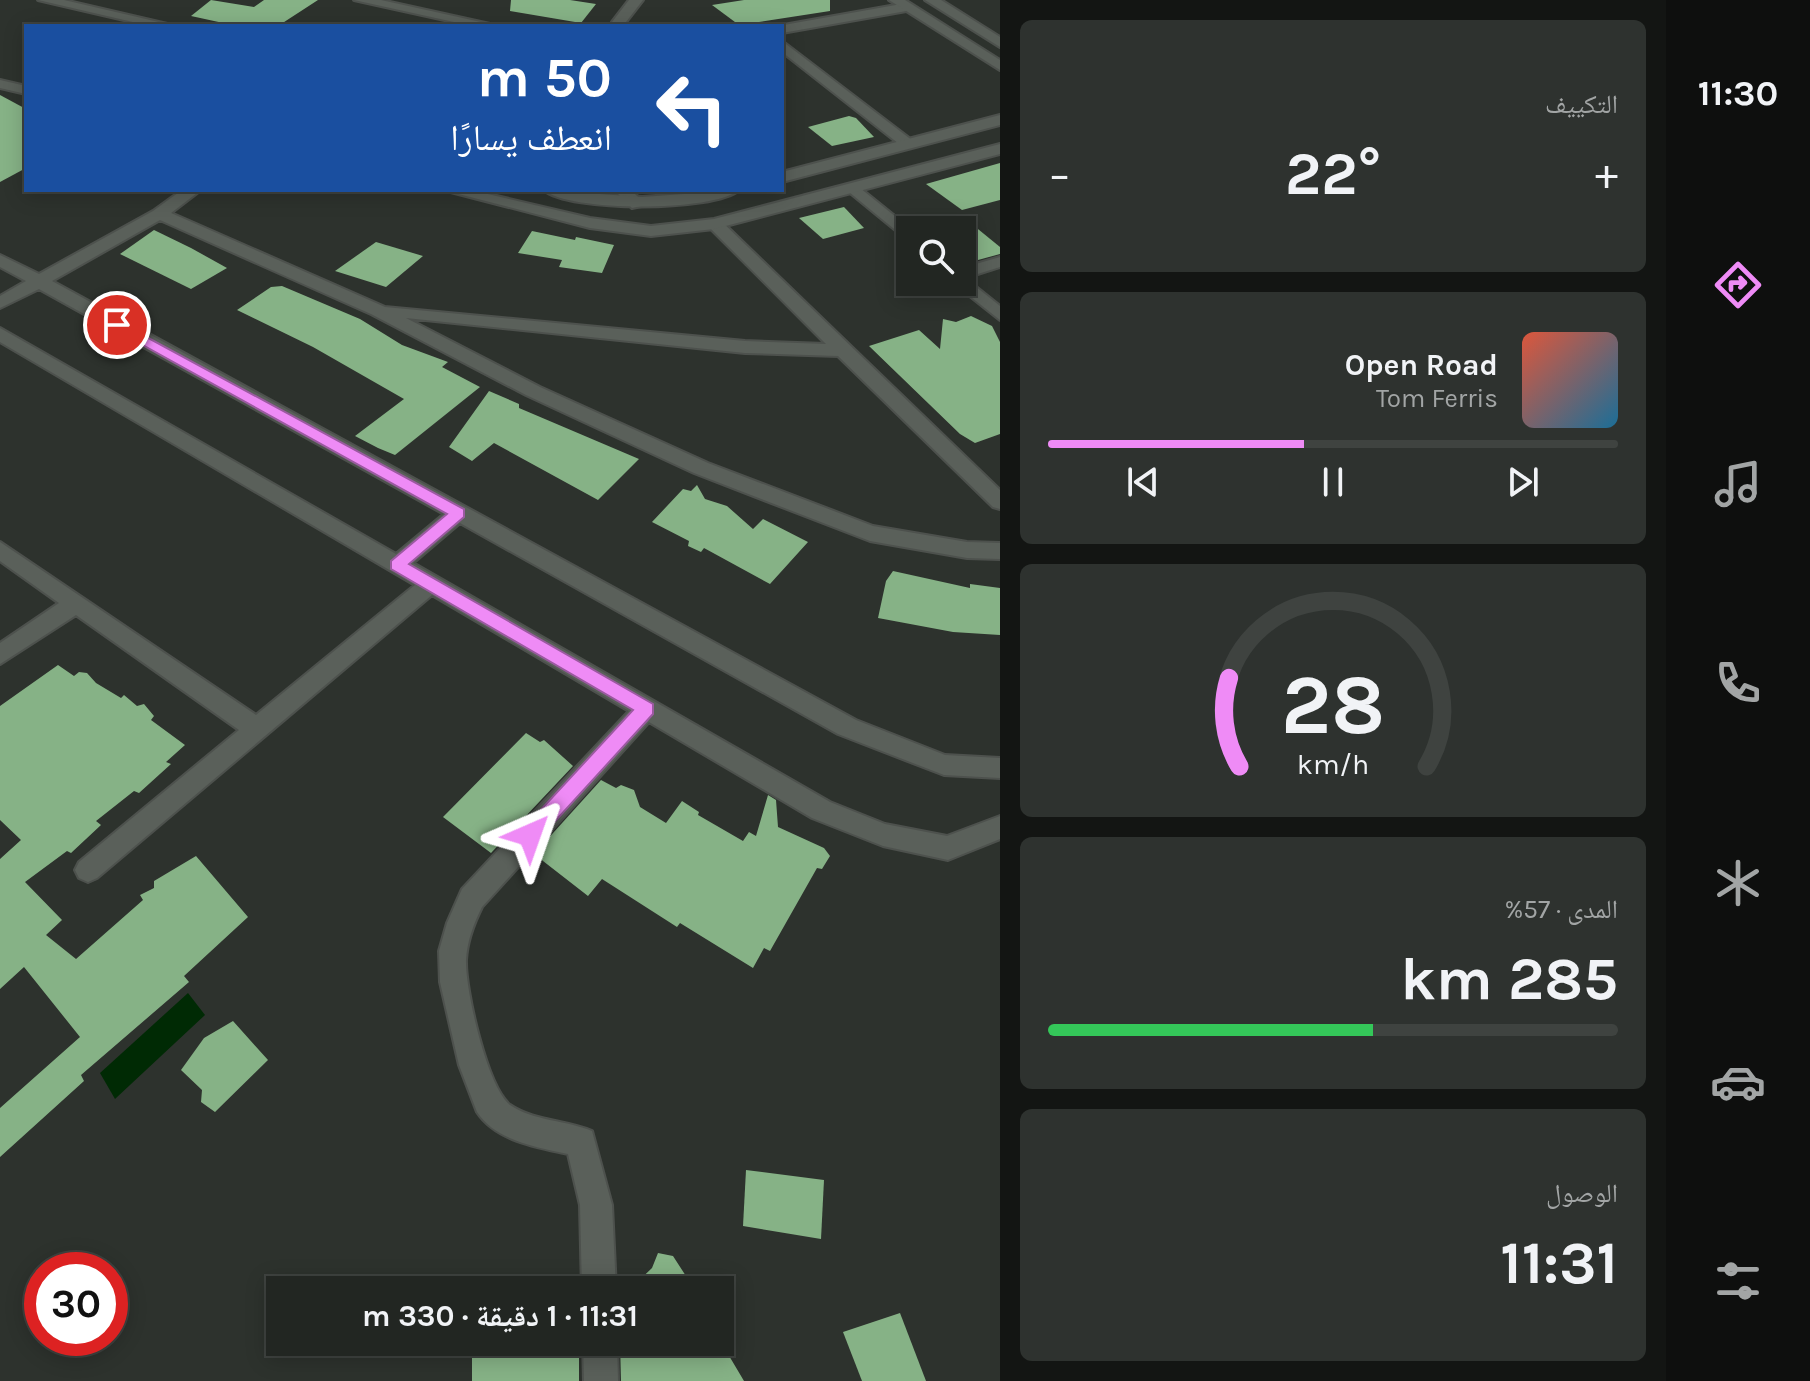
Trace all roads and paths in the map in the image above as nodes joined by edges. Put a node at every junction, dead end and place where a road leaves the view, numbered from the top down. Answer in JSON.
{"nodes":[{"id":1,"x":45,"y":0,"type":"edge"},
{"id":2,"x":361,"y":0,"type":"edge"},
{"id":3,"x":636,"y":0,"type":"edge"},
{"id":4,"x":932,"y":0,"type":"edge"},
{"id":5,"x":902,"y":4,"type":"edge"},
{"id":6,"x":159,"y":24,"type":"edge"},
{"id":7,"x":482,"y":24,"type":"edge"},
{"id":8,"x":620,"y":24,"type":"edge"},
{"id":9,"x":784,"y":29,"type":"edge"},
{"id":10,"x":1000,"y":43,"type":"edge"},
{"id":11,"x":784,"y":47,"type":"edge"},
{"id":12,"x":1000,"y":66,"type":"edge"},
{"id":13,"x":0,"y":69,"type":"edge"},
{"id":14,"x":24,"y":75,"type":"edge"},
{"id":15,"x":0,"y":84,"type":"edge"},
{"id":16,"x":24,"y":90,"type":"edge"},
{"id":17,"x":1000,"y":120,"type":"edge"},
{"id":18,"x":908,"y":144,"type":"junction"},
{"id":19,"x":1000,"y":149,"type":"edge"},
{"id":20,"x":784,"y":176,"type":"edge"},
{"id":21,"x":855,"y":189,"type":"junction"},
{"id":22,"x":190,"y":192,"type":"edge"},
{"id":23,"x":459,"y":192,"type":"edge"},
{"id":24,"x":563,"y":192,"type":"edge"},
{"id":25,"x":624,"y":192,"type":"edge"},
{"id":26,"x":723,"y":192,"type":"edge"},
{"id":27,"x":638,"y":205,"type":"junction"},
{"id":28,"x":159,"y":214,"type":"junction"},
{"id":29,"x":714,"y":224,"type":"junction"},
{"id":30,"x":896,"y":225,"type":"edge"},
{"id":31,"x":0,"y":260,"type":"edge"},
{"id":32,"x":1000,"y":262,"type":"edge"},
{"id":33,"x":976,"y":269,"type":"edge"},
{"id":34,"x":38,"y":282,"type":"junction"},
{"id":35,"x":976,"y":295,"type":"edge"},
{"id":36,"x":0,"y":303,"type":"edge"},
{"id":37,"x":377,"y":310,"type":"junction"},
{"id":38,"x":1000,"y":315,"type":"edge"},
{"id":39,"x":0,"y":334,"type":"edge"},
{"id":40,"x":840,"y":350,"type":"junction"},
{"id":41,"x":1000,"y":502,"type":"edge"},
{"id":42,"x":459,"y":513,"type":"junction"},
{"id":43,"x":0,"y":550,"type":"edge"},
{"id":44,"x":1000,"y":551,"type":"edge"},
{"id":45,"x":397,"y":565,"type":"junction"},
{"id":46,"x":431,"y":584,"type":"junction"},
{"id":47,"x":76,"y":603,"type":"junction"},
{"id":48,"x":0,"y":655,"type":"edge"},
{"id":49,"x":646,"y":709,"type":"junction"},
{"id":50,"x":257,"y":729,"type":"junction"},
{"id":51,"x":1000,"y":768,"type":"edge"},
{"id":52,"x":1000,"y":827,"type":"edge"},
{"id":53,"x":88,"y":870,"type":"dead end"},
{"id":54,"x":599,"y":1276,"type":"edge"},
{"id":55,"x":600,"y":1356,"type":"edge"},
{"id":56,"x":601,"y":1381,"type":"edge"}],
"edges":[{"from":1,"to":6,"type":"street"},
{"from":2,"to":7,"type":"street"},
{"from":3,"to":8,"type":"street"},
{"from":4,"to":10,"type":"street"},
{"from":5,"to":9,"type":"street"},
{"from":5,"to":12,"type":"street"},
{"from":11,"to":18,"type":"street"},
{"from":13,"to":14,"type":"street"},
{"from":15,"to":16,"type":"street"},
{"from":17,"to":18,"type":"street"},
{"from":18,"to":20,"type":"street"},
{"from":19,"to":21,"type":"street"},
{"from":21,"to":29,"type":"street"},
{"from":21,"to":30,"type":"street"},
{"from":22,"to":28,"type":"street"},
{"from":23,"to":29,"type":"street"},
{"from":24,"to":27,"type":"street"},
{"from":25,"to":27,"type":"street"},
{"from":26,"to":27,"type":"street"},
{"from":28,"to":34,"type":"street"},
{"from":28,"to":37,"type":"street"},
{"from":29,"to":40,"type":"street"},
{"from":31,"to":34,"type":"street"},
{"from":32,"to":33,"type":"street"},
{"from":34,"to":36,"type":"street"},
{"from":34,"to":42,"type":"street"},
{"from":35,"to":38,"type":"street"},
{"from":37,"to":40,"type":"street"},
{"from":37,"to":44,"type":"street"},
{"from":39,"to":45,"type":"street"},
{"from":40,"to":41,"type":"street"},
{"from":42,"to":45,"type":"street"},
{"from":42,"to":51,"type":"street"},
{"from":43,"to":47,"type":"street"},
{"from":45,"to":46,"type":"street"},
{"from":46,"to":49,"type":"street"},
{"from":46,"to":50,"type":"street"},
{"from":47,"to":48,"type":"street"},
{"from":47,"to":50,"type":"street"},
{"from":49,"to":52,"type":"street"},
{"from":49,"to":54,"type":"street"},
{"from":50,"to":53,"type":"street"},
{"from":55,"to":56,"type":"street"}]}
